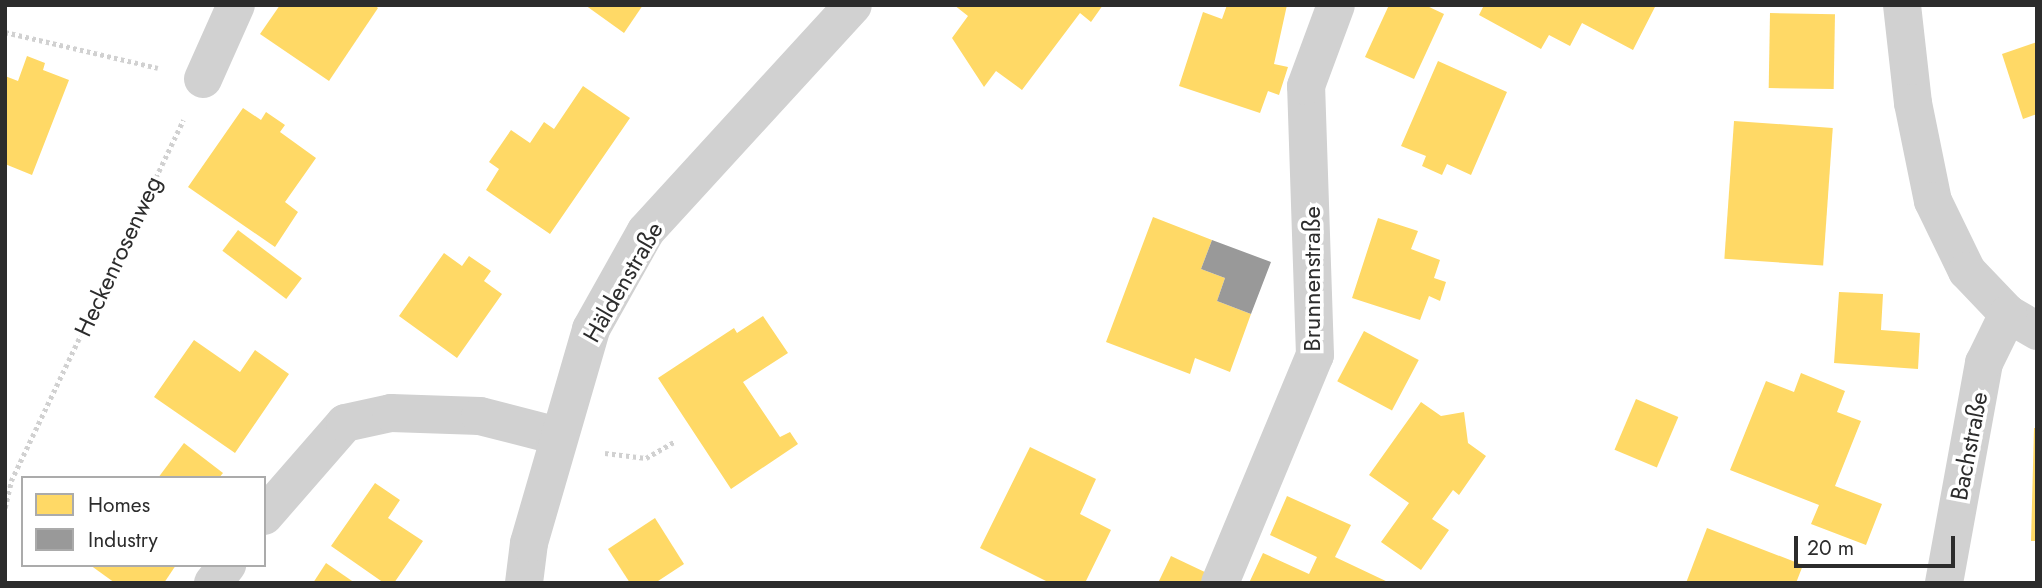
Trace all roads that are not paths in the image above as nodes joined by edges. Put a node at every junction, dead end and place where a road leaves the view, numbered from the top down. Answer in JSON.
{"nodes":[{"id":1,"x":236,"y":5,"type":"edge"},
{"id":2,"x":853,"y":5,"type":"edge"},
{"id":3,"x":1336,"y":5,"type":"edge"},
{"id":4,"x":1902,"y":5,"type":"edge"},
{"id":5,"x":203,"y":79,"type":"road end"},
{"id":6,"x":2022,"y":323,"type":"edge"},
{"id":7,"x":558,"y":436,"type":"junction"},
{"id":8,"x":266,"y":514,"type":"edge"},
{"id":9,"x":225,"y":567,"type":"edge"},
{"id":10,"x":213,"y":583,"type":"edge"},
{"id":11,"x":524,"y":583,"type":"edge"},
{"id":12,"x":1220,"y":583,"type":"edge"},
{"id":13,"x":1944,"y":583,"type":"edge"}],
"edges":[{"from":1,"to":5,"type":"street"},
{"from":2,"to":7,"type":"street","name":"Häldenstraße"},
{"from":3,"to":12,"type":"street","name":"Brunnenstraße"},
{"from":4,"to":6,"type":"street"},
{"from":6,"to":13,"type":"street","name":"Bachstraße"},
{"from":7,"to":8,"type":"street"},
{"from":7,"to":11,"type":"street","name":"Häldenstraße"},
{"from":9,"to":10,"type":"street"}]}
